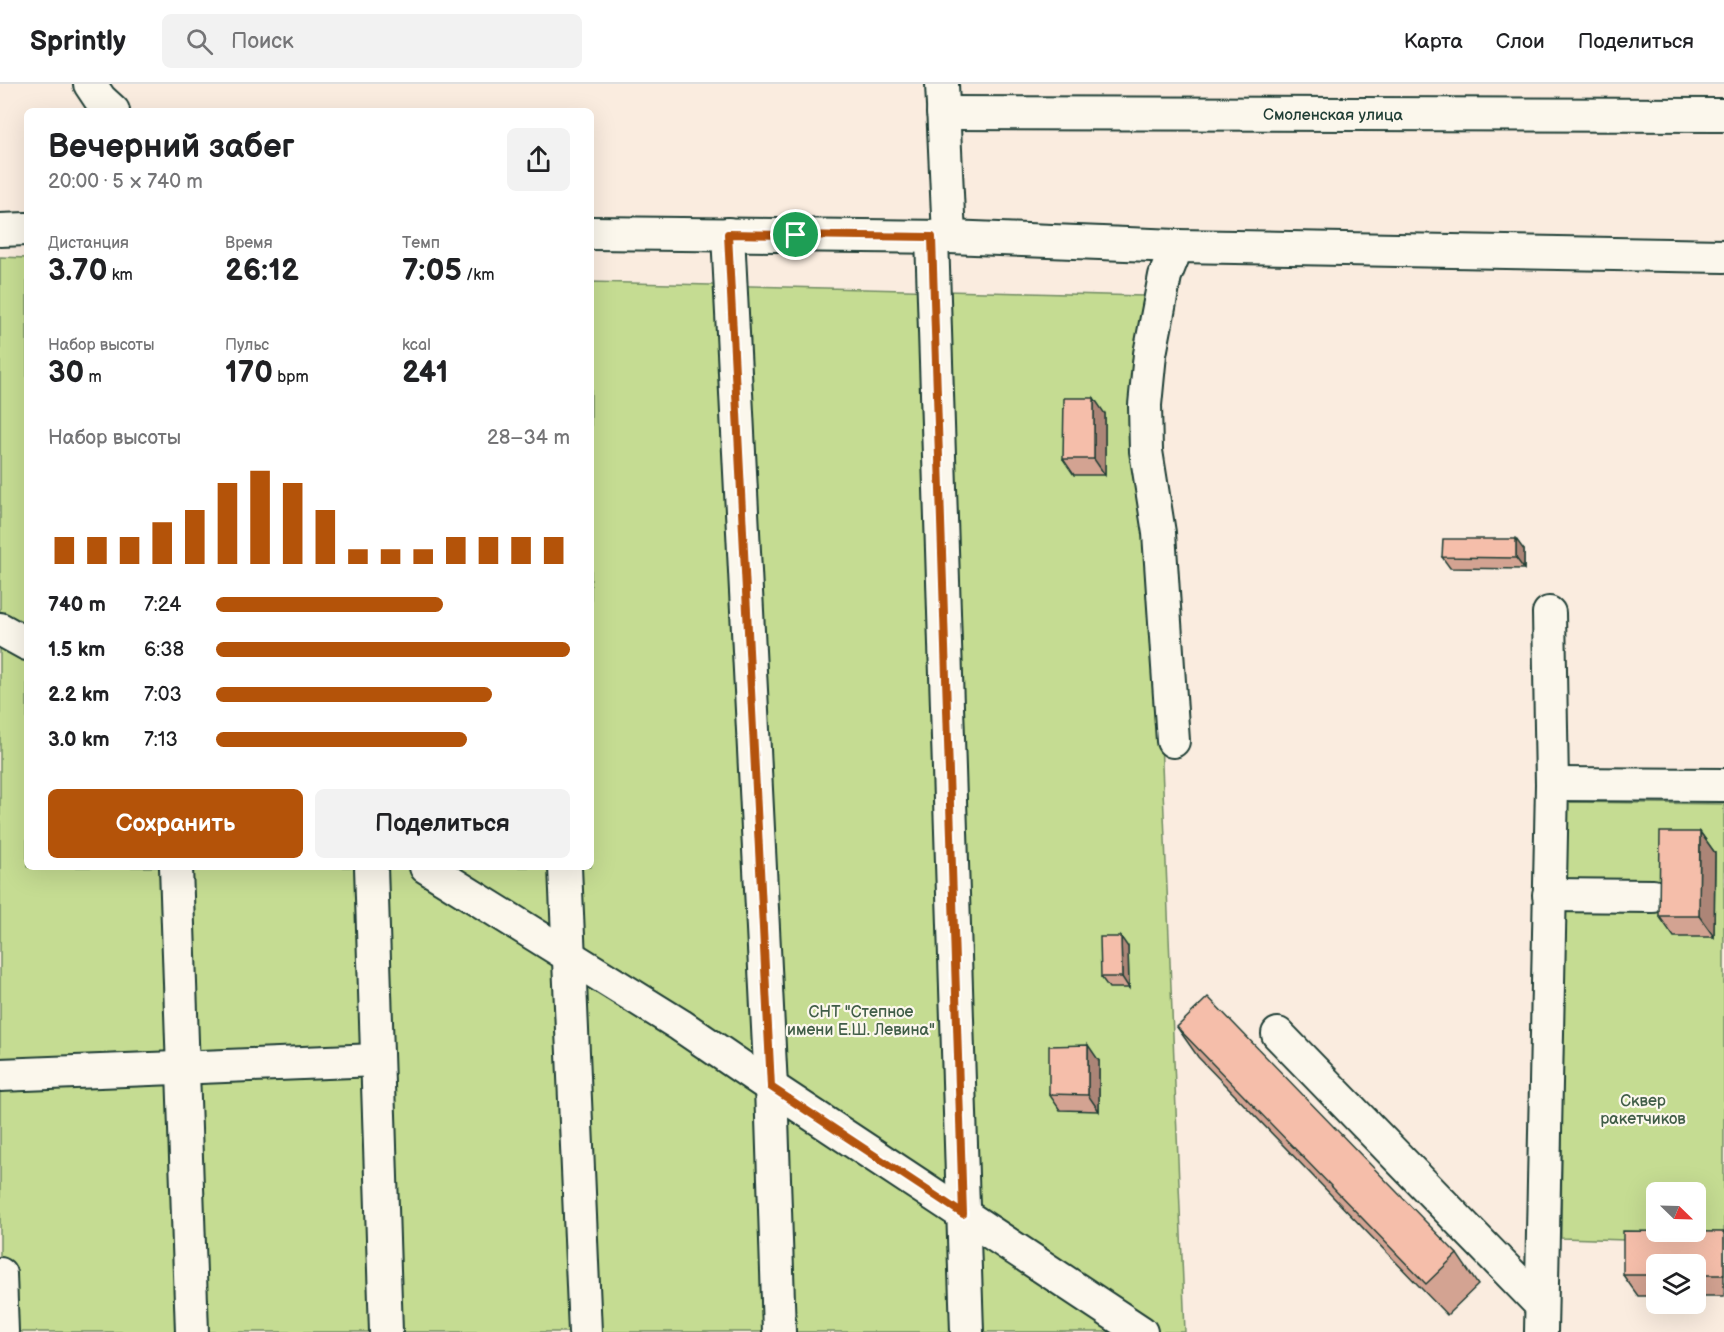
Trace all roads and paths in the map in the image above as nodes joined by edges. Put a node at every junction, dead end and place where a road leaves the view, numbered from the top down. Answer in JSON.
{"nodes":[{"id":1,"x":90,"y":84,"type":"edge"},
{"id":2,"x":943,"y":99,"type":"edge"},
{"id":3,"x":110,"y":108,"type":"edge"},
{"id":4,"x":1724,"y":115,"type":"edge"},
{"id":5,"x":0,"y":230,"type":"edge"},
{"id":6,"x":24,"y":230,"type":"edge"},
{"id":7,"x":594,"y":233,"type":"edge"},
{"id":8,"x":728,"y":234,"type":"junction"},
{"id":9,"x":941,"y":237,"type":"junction"},
{"id":10,"x":1177,"y":246,"type":"junction"},
{"id":11,"x":1724,"y":256,"type":"edge"},
{"id":12,"x":1549,"y":613,"type":"dead end"},
{"id":13,"x":0,"y":629,"type":"edge"},
{"id":14,"x":24,"y":642,"type":"edge"},
{"id":15,"x":1173,"y":741,"type":"dead end"},
{"id":16,"x":1551,"y":784,"type":"junction"},
{"id":17,"x":1724,"y":785,"type":"edge"},
{"id":18,"x":176,"y":870,"type":"edge"},
{"id":19,"x":370,"y":870,"type":"edge"},
{"id":20,"x":431,"y":870,"type":"edge"},
{"id":21,"x":565,"y":870,"type":"edge"},
{"id":22,"x":1549,"y":895,"type":"junction"},
{"id":23,"x":1653,"y":896,"type":"dead end"},
{"id":24,"x":568,"y":954,"type":"junction"},
{"id":25,"x":1278,"y":1034,"type":"dead end"},
{"id":26,"x":377,"y":1060,"type":"junction"},
{"id":27,"x":184,"y":1068,"type":"junction"},
{"id":28,"x":0,"y":1075,"type":"edge"},
{"id":29,"x":771,"y":1087,"type":"junction"},
{"id":30,"x":963,"y":1214,"type":"junction"},
{"id":31,"x":0,"y":1274,"type":"edge"},
{"id":32,"x":1541,"y":1319,"type":"edge"},
{"id":33,"x":2,"y":1332,"type":"edge"},
{"id":34,"x":192,"y":1332,"type":"edge"},
{"id":35,"x":386,"y":1332,"type":"edge"},
{"id":36,"x":585,"y":1332,"type":"edge"},
{"id":37,"x":779,"y":1332,"type":"edge"},
{"id":38,"x":967,"y":1332,"type":"edge"},
{"id":39,"x":1141,"y":1332,"type":"edge"}],
"edges":[{"from":1,"to":3,"type":"street"},
{"from":2,"to":4,"type":"street","name":"Смоленская улица"},
{"from":2,"to":9,"type":"street"},
{"from":5,"to":6,"type":"street"},
{"from":7,"to":8,"type":"street"},
{"from":8,"to":9,"type":"street"},
{"from":8,"to":29,"type":"street"},
{"from":9,"to":10,"type":"street"},
{"from":9,"to":30,"type":"street"},
{"from":10,"to":11,"type":"street"},
{"from":10,"to":15,"type":"street"},
{"from":12,"to":16,"type":"street"},
{"from":13,"to":14,"type":"street"},
{"from":16,"to":17,"type":"street"},
{"from":16,"to":22,"type":"street"},
{"from":18,"to":27,"type":"street"},
{"from":19,"to":26,"type":"street"},
{"from":20,"to":24,"type":"street"},
{"from":21,"to":24,"type":"street"},
{"from":22,"to":23,"type":"street"},
{"from":22,"to":32,"type":"street"},
{"from":24,"to":29,"type":"street"},
{"from":24,"to":36,"type":"street"},
{"from":25,"to":32,"type":"street"},
{"from":26,"to":27,"type":"street"},
{"from":26,"to":35,"type":"street"},
{"from":27,"to":28,"type":"street"},
{"from":27,"to":34,"type":"street"},
{"from":29,"to":30,"type":"street"},
{"from":29,"to":37,"type":"street"},
{"from":30,"to":38,"type":"street"},
{"from":30,"to":39,"type":"street"},
{"from":31,"to":33,"type":"street"}]}
